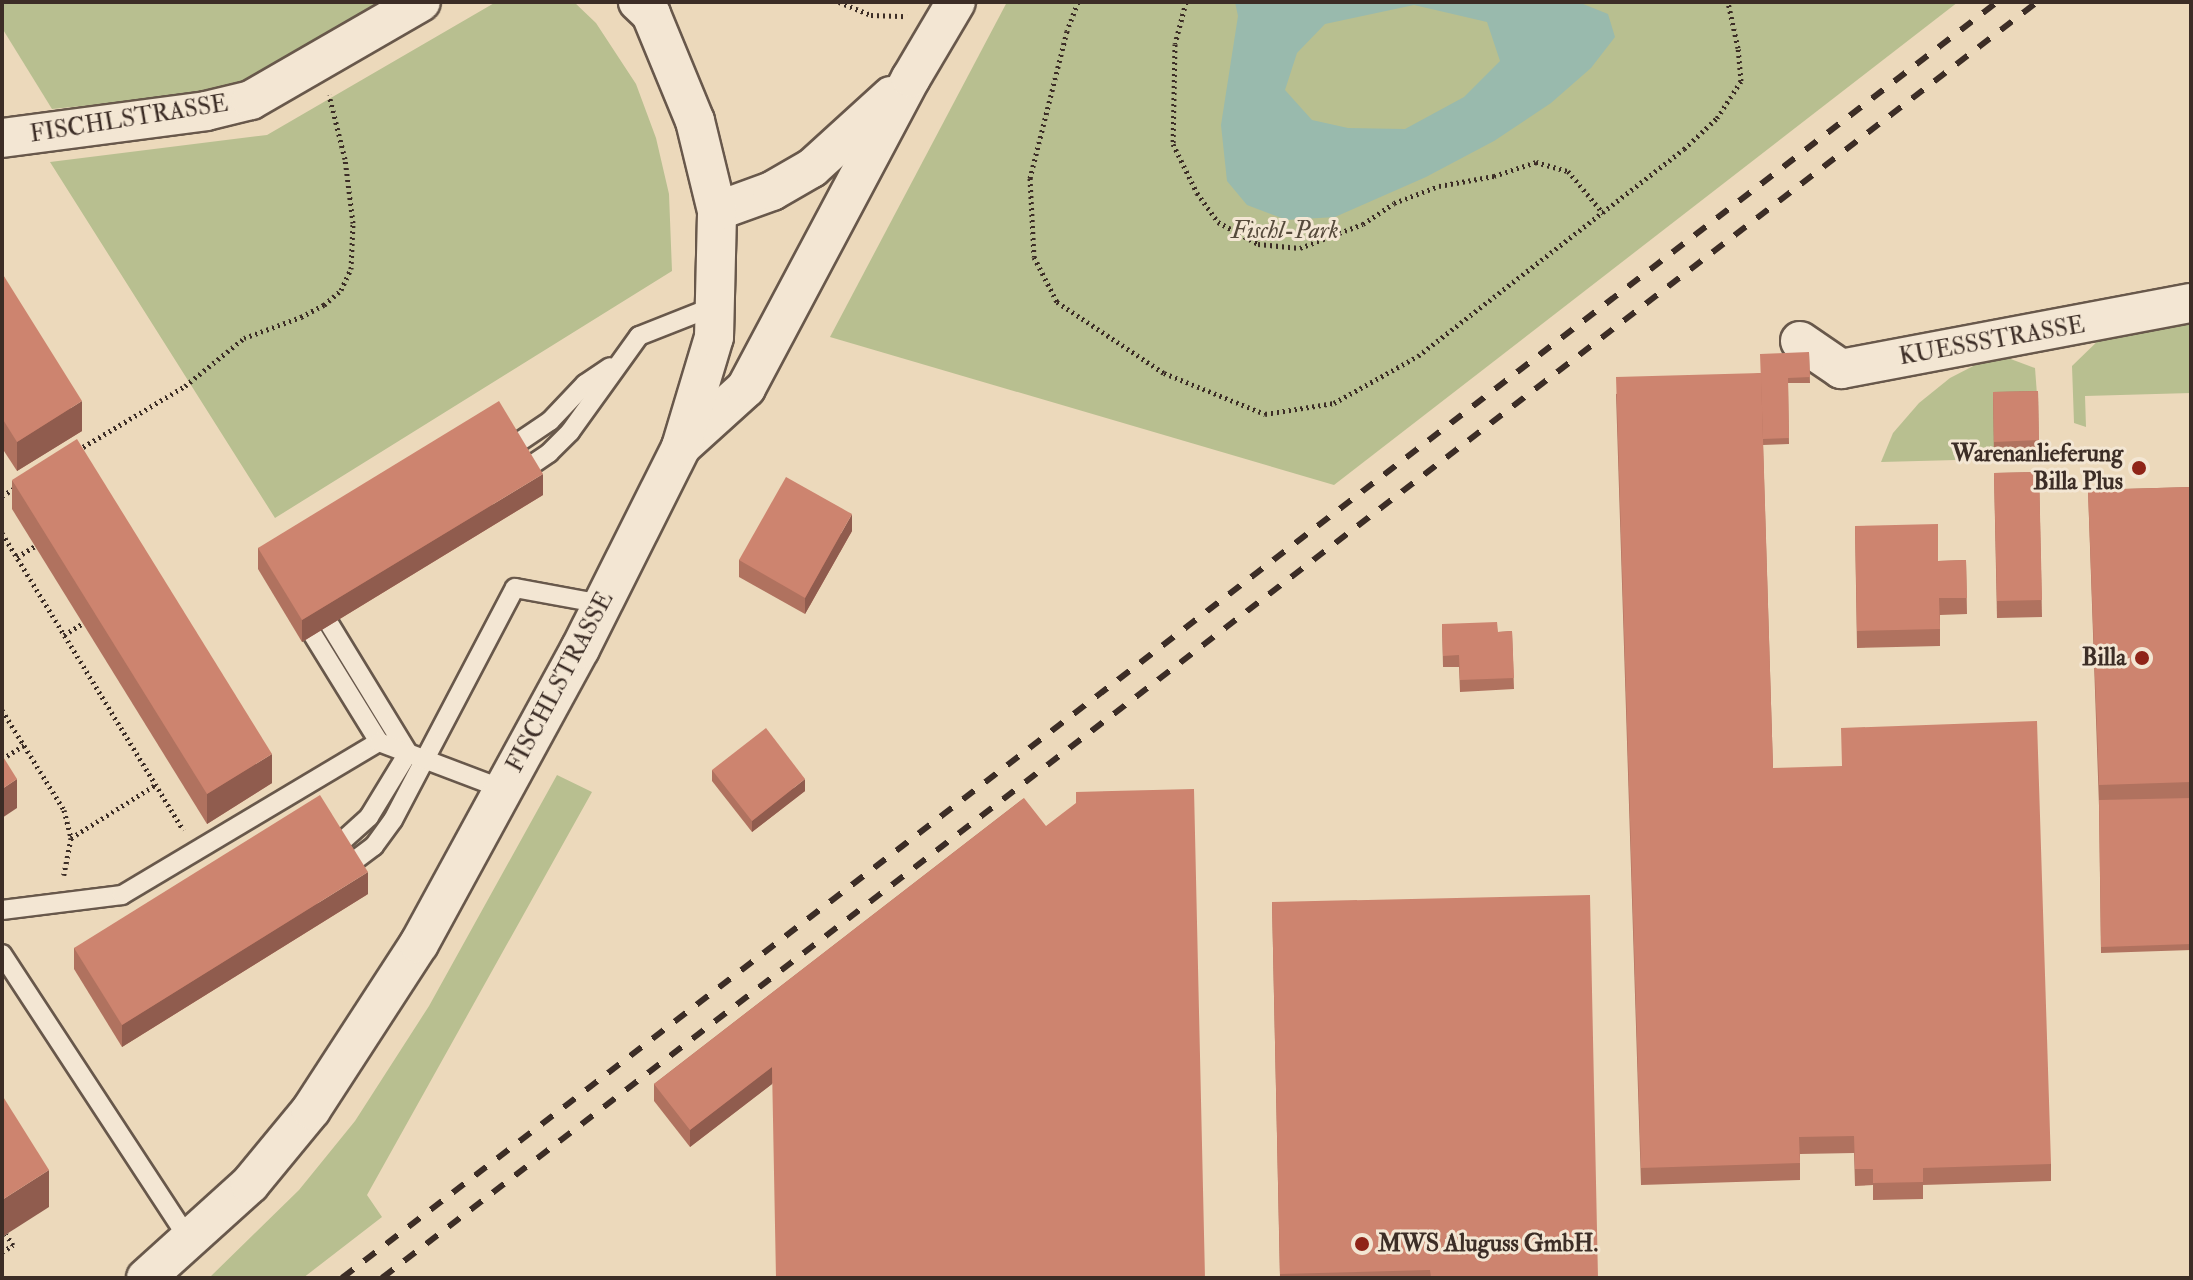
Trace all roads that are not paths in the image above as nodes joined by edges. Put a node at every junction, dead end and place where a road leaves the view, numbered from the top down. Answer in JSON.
{"nodes":[{"id":1,"x":421,"y":2,"type":"edge"},
{"id":2,"x":638,"y":2,"type":"edge"},
{"id":3,"x":952,"y":9,"type":"edge"},
{"id":4,"x":911,"y":78,"type":"junction"},
{"id":5,"x":2,"y":138,"type":"edge"},
{"id":6,"x":717,"y":211,"type":"junction"},
{"id":7,"x":2191,"y":303,"type":"edge"},
{"id":8,"x":715,"y":306,"type":"junction"},
{"id":9,"x":1800,"y":341,"type":"dead end"},
{"id":10,"x":620,"y":360,"type":"junction"},
{"id":11,"x":513,"y":446,"type":"edge"},
{"id":12,"x":681,"y":447,"type":"junction"},
{"id":13,"x":527,"y":468,"type":"edge"},
{"id":14,"x":602,"y":604,"type":"junction"},
{"id":15,"x":330,"y":625,"type":"edge"},
{"id":16,"x":313,"y":635,"type":"edge"},
{"id":17,"x":379,"y":742,"type":"junction"},
{"id":18,"x":408,"y":753,"type":"junction"},
{"id":19,"x":427,"y":760,"type":"junction"},
{"id":20,"x":503,"y":789,"type":"junction"},
{"id":21,"x":338,"y":845,"type":"edge"},
{"id":22,"x":350,"y":864,"type":"edge"},
{"id":23,"x":2,"y":910,"type":"edge"},
{"id":24,"x":2,"y":954,"type":"edge"},
{"id":25,"x":189,"y":1240,"type":"junction"},
{"id":26,"x":146,"y":1278,"type":"edge"}],
"edges":[{"from":1,"to":5,"type":"street","name":"FISCHLSTRASSE"},
{"from":2,"to":6,"type":"street","name":"FISCHLSTRASSE"},
{"from":3,"to":4,"type":"street"},
{"from":4,"to":6,"type":"street"},
{"from":4,"to":12,"type":"street"},
{"from":6,"to":8,"type":"street","name":"FISCHLSTRASSE"},
{"from":7,"to":9,"type":"street","name":"KUESSSTRASSE"},
{"from":8,"to":10,"type":"lane"},
{"from":8,"to":12,"type":"street","name":"FISCHLSTRASSE"},
{"from":10,"to":11,"type":"lane"},
{"from":10,"to":13,"type":"lane"},
{"from":12,"to":14,"type":"street","name":"FISCHLSTRASSE"},
{"from":14,"to":19,"type":"lane"},
{"from":14,"to":20,"type":"street","name":"FISCHLSTRASSE"},
{"from":15,"to":18,"type":"lane"},
{"from":16,"to":17,"type":"lane"},
{"from":17,"to":18,"type":"lane"},
{"from":17,"to":23,"type":"lane"},
{"from":18,"to":19,"type":"lane"},
{"from":18,"to":21,"type":"lane"},
{"from":19,"to":20,"type":"lane"},
{"from":19,"to":22,"type":"lane"},
{"from":20,"to":25,"type":"street","name":"FISCHLSTRASSE"},
{"from":24,"to":25,"type":"lane"},
{"from":25,"to":26,"type":"street","name":"FISCHLSTRASSE"}]}
